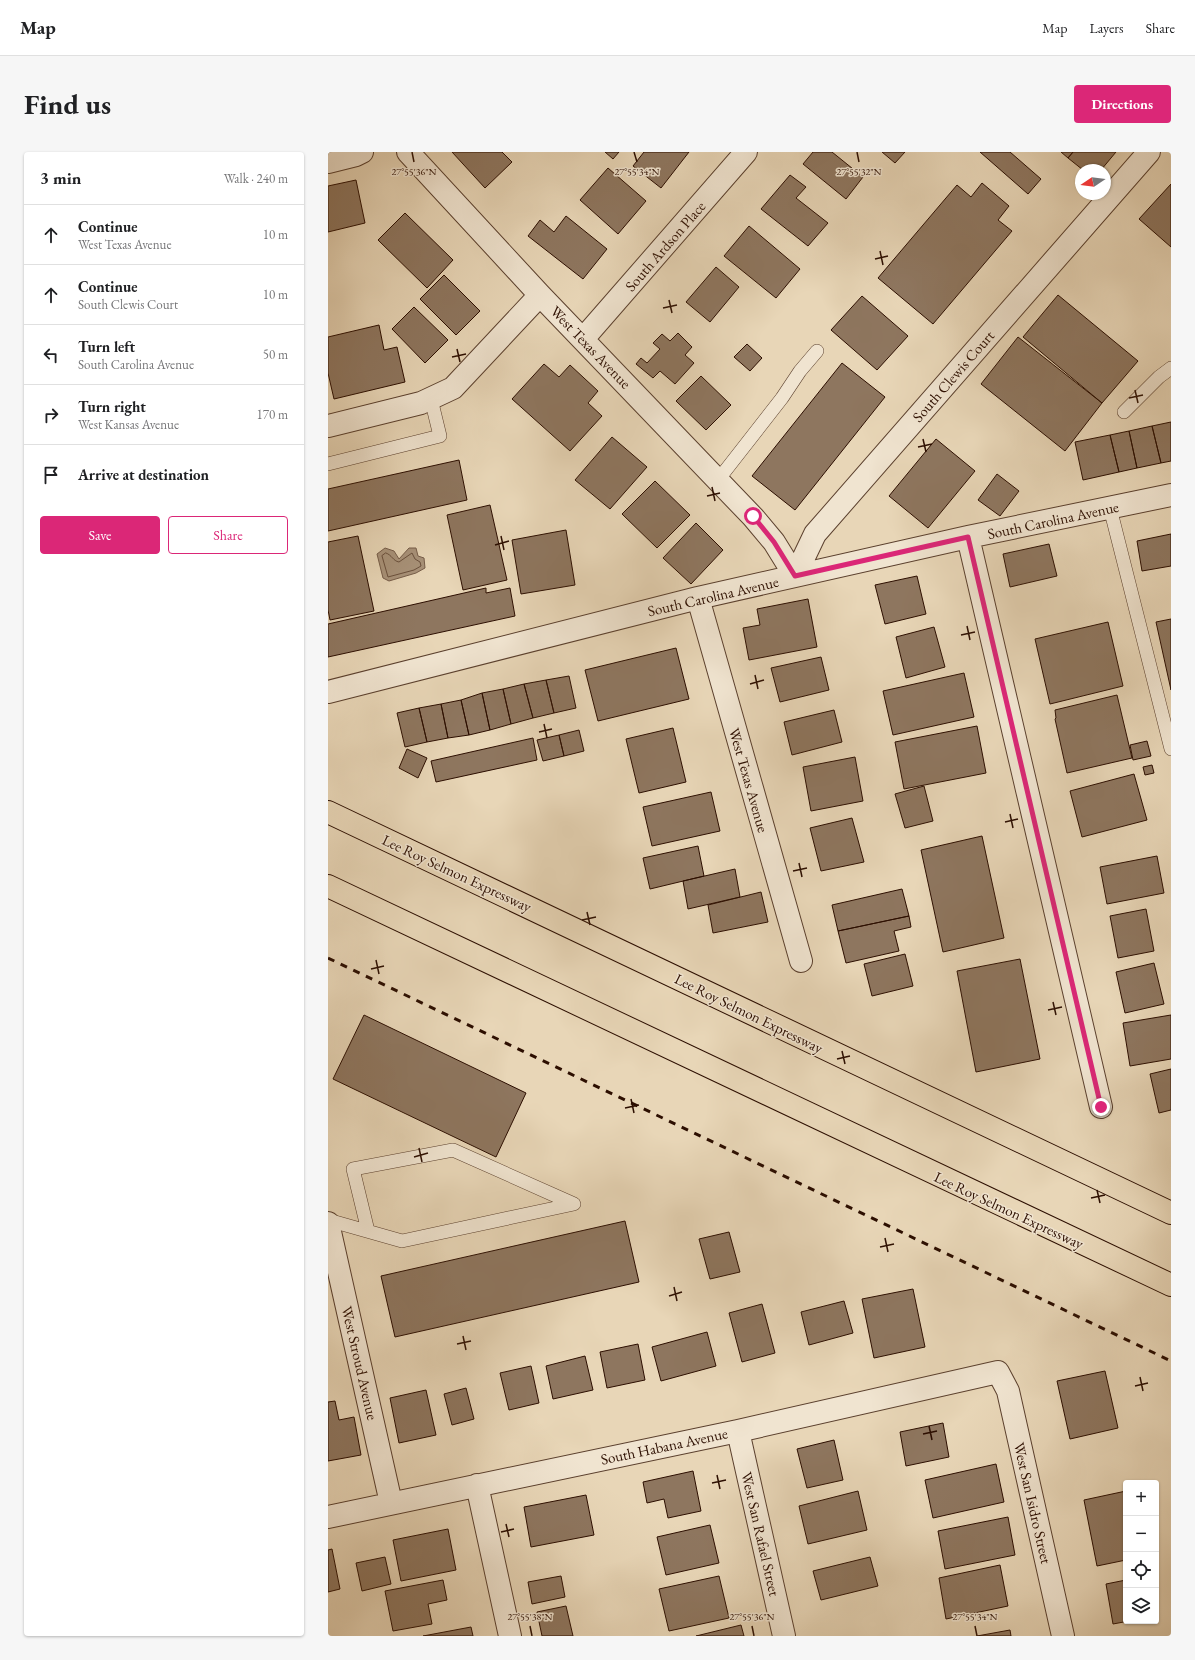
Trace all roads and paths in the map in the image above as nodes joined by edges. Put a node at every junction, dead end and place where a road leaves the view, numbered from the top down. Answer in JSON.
{"nodes":[{"id":1,"x":362,"y":152,"type":"edge"},
{"id":2,"x":408,"y":152,"type":"edge"},
{"id":3,"x":746,"y":152,"type":"edge"},
{"id":4,"x":1148,"y":152,"type":"edge"},
{"id":5,"x":328,"y":162,"type":"edge"},
{"id":6,"x":540,"y":295,"type":"junction"},
{"id":7,"x":583,"y":340,"type":"junction"},
{"id":8,"x":817,"y":351,"type":"dead end"},
{"id":9,"x":1171,"y":368,"type":"edge"},
{"id":10,"x":431,"y":399,"type":"junction"},
{"id":11,"x":1124,"y":412,"type":"dead end"},
{"id":12,"x":328,"y":426,"type":"edge"},
{"id":13,"x":328,"y":464,"type":"edge"},
{"id":14,"x":718,"y":480,"type":"junction"},
{"id":15,"x":1171,"y":495,"type":"edge"},
{"id":16,"x":1110,"y":508,"type":"junction"},
{"id":17,"x":968,"y":537,"type":"junction"},
{"id":18,"x":795,"y":576,"type":"junction"},
{"id":19,"x":698,"y":598,"type":"junction"},
{"id":20,"x":328,"y":692,"type":"edge"},
{"id":21,"x":1171,"y":749,"type":"edge"},
{"id":22,"x":328,"y":812,"type":"edge"},
{"id":23,"x":328,"y":886,"type":"edge"},
{"id":24,"x":801,"y":961,"type":"dead end"},
{"id":25,"x":1101,"y":1107,"type":"dead end"},
{"id":26,"x":1171,"y":1213,"type":"edge"},
{"id":27,"x":328,"y":1220,"type":"edge"},
{"id":28,"x":328,"y":1223,"type":"edge"},
{"id":29,"x":368,"y":1231,"type":"junction"},
{"id":30,"x":1171,"y":1285,"type":"edge"},
{"id":31,"x":998,"y":1372,"type":"joint"},
{"id":32,"x":738,"y":1431,"type":"junction"},
{"id":33,"x":477,"y":1485,"type":"junction"},
{"id":34,"x":391,"y":1503,"type":"junction"},
{"id":35,"x":328,"y":1517,"type":"edge"},
{"id":36,"x":510,"y":1636,"type":"edge"},
{"id":37,"x":784,"y":1636,"type":"edge"},
{"id":38,"x":1063,"y":1636,"type":"edge"}],
"edges":[{"from":1,"to":5,"type":"street"},
{"from":2,"to":6,"type":"street","name":"West Texas Avenue"},
{"from":3,"to":7,"type":"street","name":"South Ardson Place"},
{"from":4,"to":18,"type":"street","name":"South Clewis Court"},
{"from":6,"to":7,"type":"street","name":"West Texas Avenue"},
{"from":6,"to":10,"type":"street"},
{"from":7,"to":14,"type":"street","name":"West Texas Avenue"},
{"from":8,"to":14,"type":"lane"},
{"from":9,"to":11,"type":"lane"},
{"from":10,"to":12,"type":"street"},
{"from":10,"to":13,"type":"lane"},
{"from":14,"to":18,"type":"street","name":"West Texas Avenue"},
{"from":15,"to":16,"type":"street","name":"South Carolina Avenue"},
{"from":16,"to":17,"type":"street","name":"South Carolina Avenue"},
{"from":16,"to":21,"type":"lane"},
{"from":17,"to":18,"type":"street","name":"South Carolina Avenue"},
{"from":17,"to":25,"type":"street"},
{"from":18,"to":19,"type":"street","name":"South Carolina Avenue"},
{"from":19,"to":20,"type":"street","name":"South Carolina Avenue"},
{"from":19,"to":24,"type":"street","name":"West Texas Avenue"},
{"from":22,"to":26,"type":"highway","name":"Lee Roy Selmon Expressway"},
{"from":23,"to":30,"type":"highway","name":"Lee Roy Selmon Expressway"},
{"from":27,"to":29,"type":"lane"},
{"from":28,"to":34,"type":"street","name":"West Stroud Avenue"},
{"from":29,"to":29,"type":"lane"},
{"from":31,"to":32,"type":"street","name":"South Habana Avenue"},
{"from":31,"to":38,"type":"street","name":"West San Isidro Street"},
{"from":32,"to":33,"type":"street","name":"South Habana Avenue"},
{"from":32,"to":37,"type":"street","name":"West San Rafael Street"},
{"from":33,"to":34,"type":"street","name":"South Habana Avenue"},
{"from":33,"to":36,"type":"street"},
{"from":34,"to":35,"type":"street","name":"South Habana Avenue"}]}
